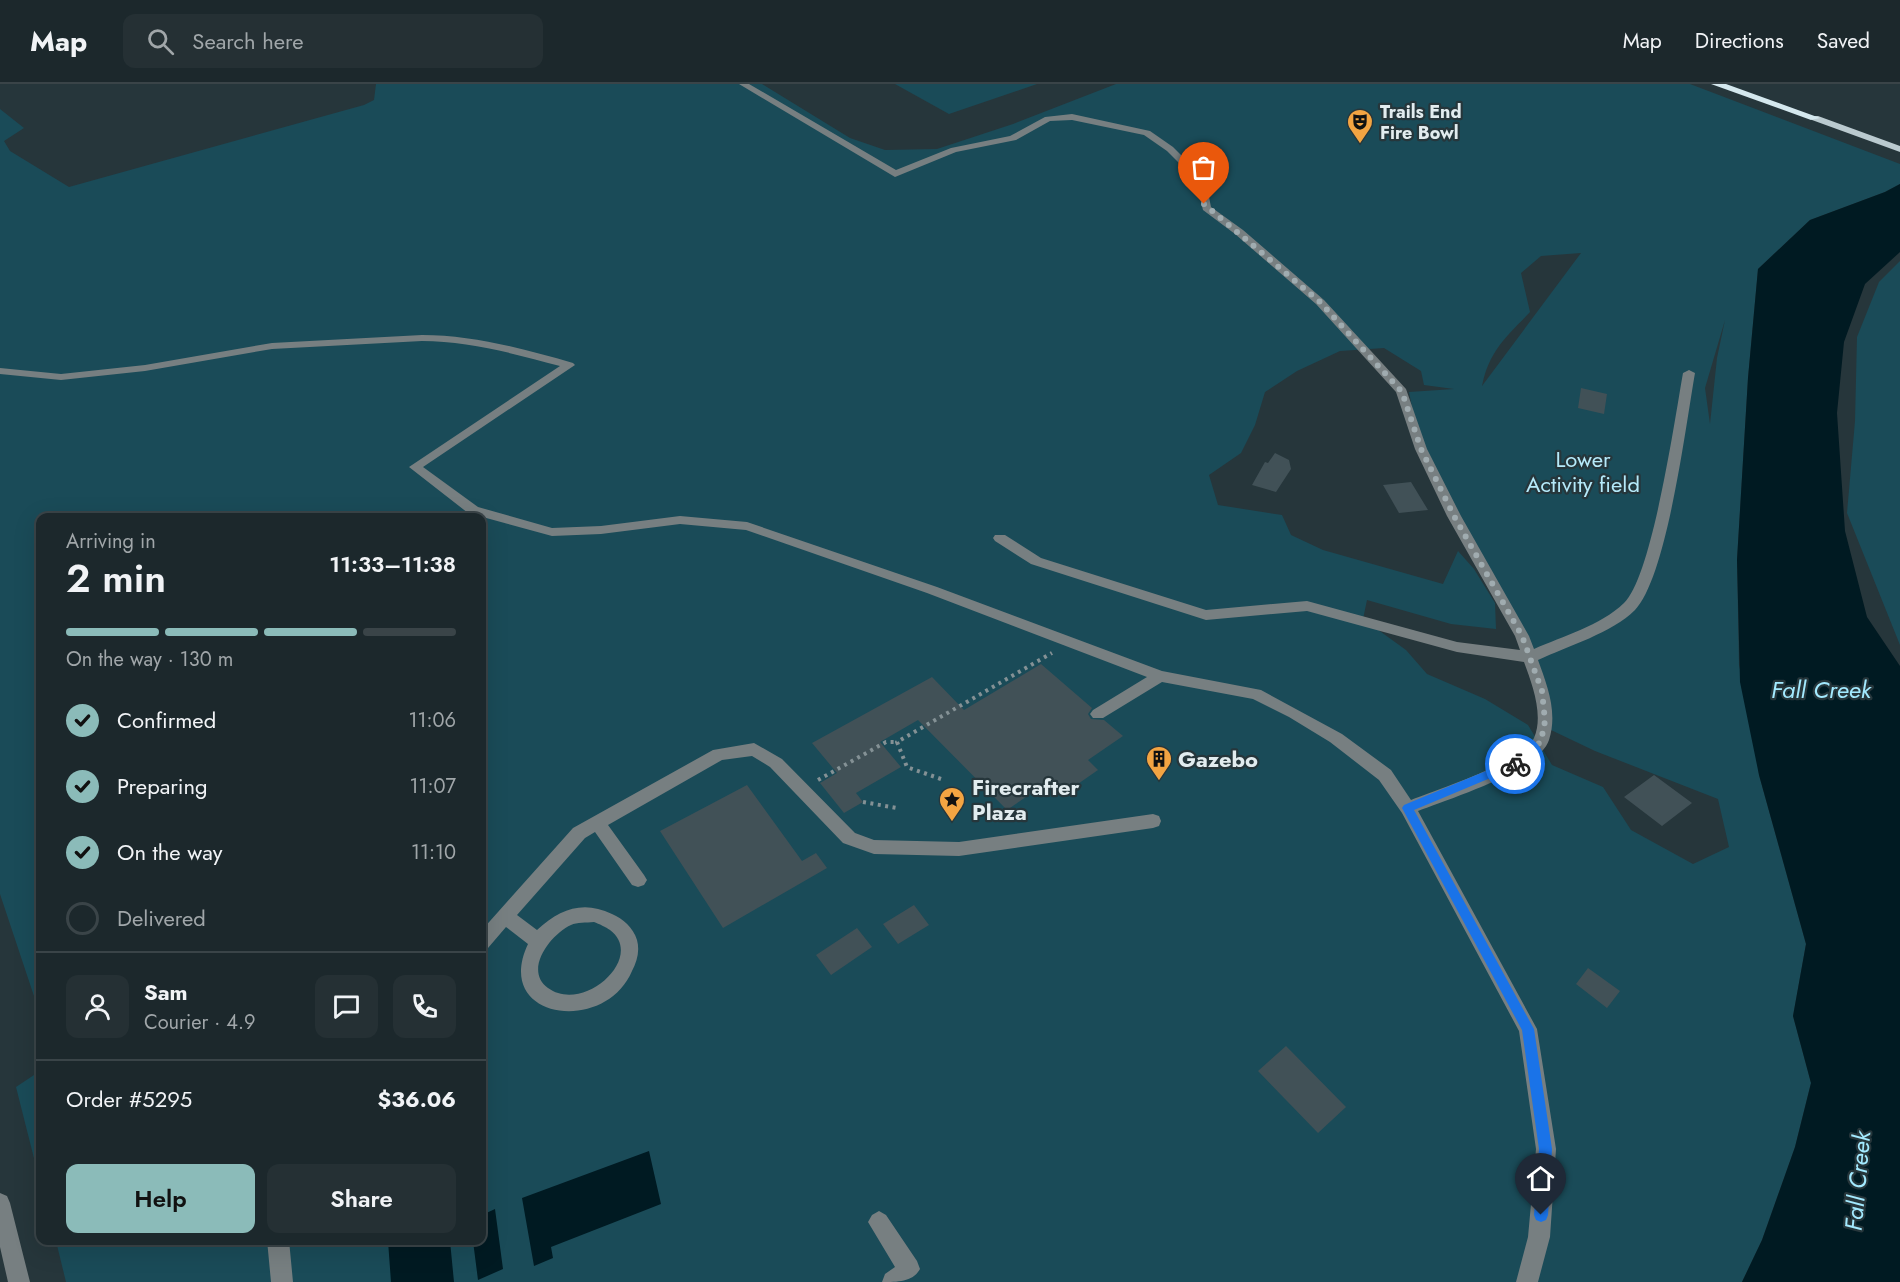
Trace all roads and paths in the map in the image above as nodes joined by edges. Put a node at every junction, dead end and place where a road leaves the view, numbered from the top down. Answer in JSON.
{"nodes":[{"id":1,"x":743,"y":84,"type":"edge"},
{"id":2,"x":1716,"y":84,"type":"edge"},
{"id":3,"x":1737,"y":84,"type":"edge"},
{"id":4,"x":1815,"y":118,"type":"junction"},
{"id":5,"x":1898,"y":148,"type":"edge"},
{"id":6,"x":0,"y":371,"type":"edge"},
{"id":7,"x":1689,"y":373,"type":"dead end"},
{"id":8,"x":484,"y":513,"type":"edge"},
{"id":9,"x":486,"y":514,"type":"edge"},
{"id":10,"x":1000,"y":538,"type":"dead end"},
{"id":11,"x":1071,"y":642,"type":"junction"},
{"id":12,"x":1530,"y":657,"type":"junction"},
{"id":13,"x":1160,"y":676,"type":"junction"},
{"id":14,"x":1098,"y":714,"type":"dead end"},
{"id":15,"x":897,"y":742,"type":"junction"},
{"id":16,"x":941,"y":779,"type":"dead end"},
{"id":17,"x":818,"y":780,"type":"dead end"},
{"id":18,"x":863,"y":802,"type":"dead end"},
{"id":19,"x":897,"y":808,"type":"dead end"},
{"id":20,"x":1408,"y":808,"type":"junction"},
{"id":21,"x":1153,"y":821,"type":"dead end"},
{"id":22,"x":598,"y":823,"type":"junction"},
{"id":23,"x":639,"y":880,"type":"dead end"},
{"id":24,"x":505,"y":916,"type":"junction"},
{"id":25,"x":486,"y":937,"type":"edge"},
{"id":26,"x":538,"y":941,"type":"junction"},
{"id":27,"x":0,"y":1203,"type":"edge"},
{"id":28,"x":879,"y":1222,"type":"dead end"},
{"id":29,"x":278,"y":1245,"type":"edge"},
{"id":30,"x":19,"y":1282,"type":"edge"},
{"id":31,"x":282,"y":1282,"type":"edge"},
{"id":32,"x":894,"y":1282,"type":"edge"},
{"id":33,"x":1527,"y":1282,"type":"edge"}],
"edges":[{"from":1,"to":12,"type":"street"},
{"from":2,"to":4,"type":"highway"},
{"from":3,"to":4,"type":"highway"},
{"from":4,"to":5,"type":"main road"},
{"from":6,"to":8,"type":"street"},
{"from":7,"to":12,"type":"street"},
{"from":9,"to":11,"type":"street"},
{"from":10,"to":12,"type":"street"},
{"from":11,"to":13,"type":"street"},
{"from":11,"to":15,"type":"path"},
{"from":12,"to":20,"type":"street"},
{"from":13,"to":14,"type":"street"},
{"from":13,"to":20,"type":"street"},
{"from":15,"to":16,"type":"path"},
{"from":15,"to":17,"type":"path"},
{"from":18,"to":19,"type":"path"},
{"from":20,"to":33,"type":"street"},
{"from":21,"to":22,"type":"street"},
{"from":22,"to":23,"type":"street"},
{"from":22,"to":24,"type":"street"},
{"from":24,"to":25,"type":"street"},
{"from":24,"to":26,"type":"street"},
{"from":26,"to":26,"type":"street"},
{"from":27,"to":30,"type":"street"},
{"from":28,"to":32,"type":"street"},
{"from":29,"to":31,"type":"street"}]}
